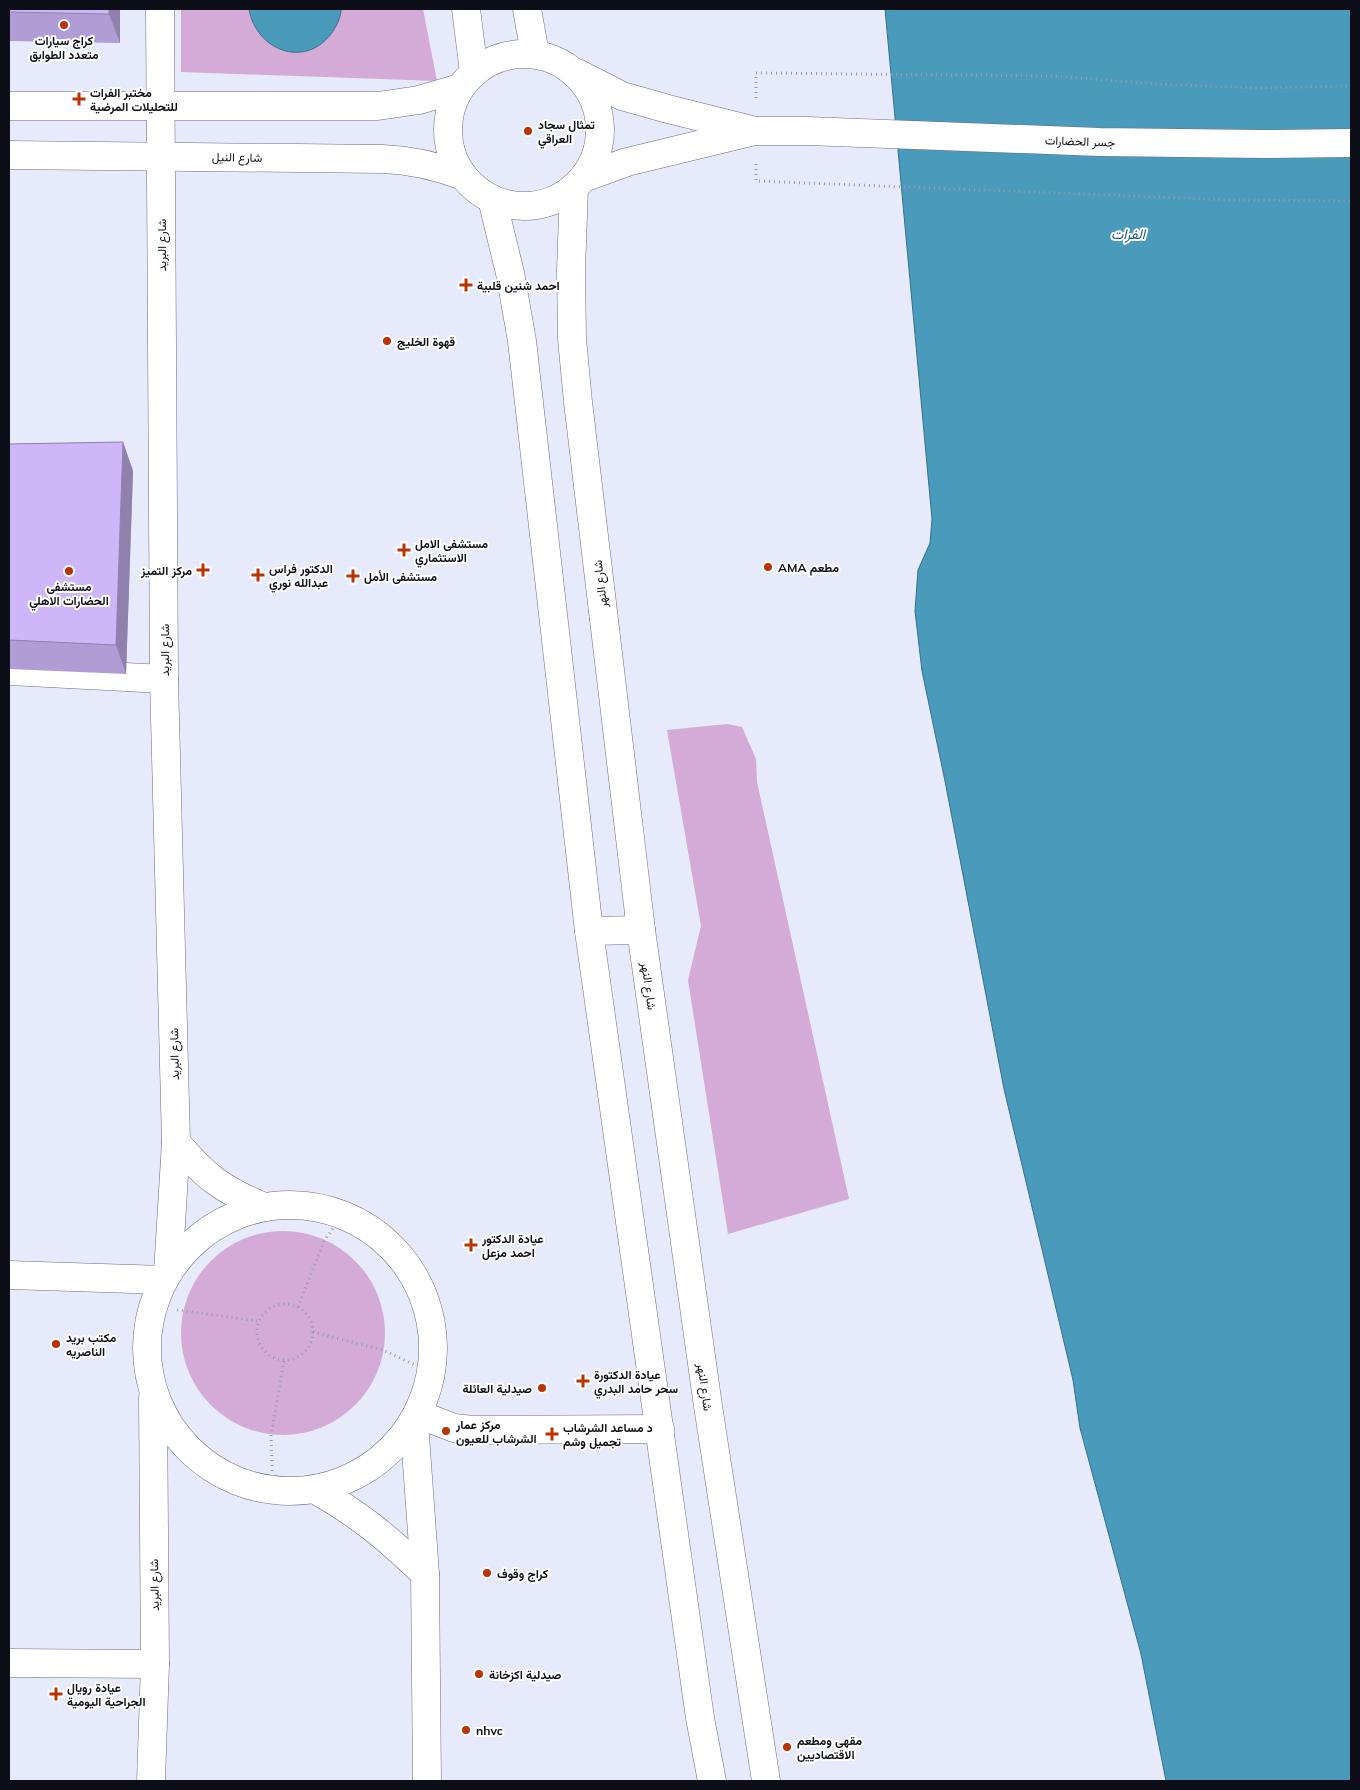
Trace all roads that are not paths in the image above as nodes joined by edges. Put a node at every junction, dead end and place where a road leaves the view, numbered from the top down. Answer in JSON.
{"nodes":[{"id":1,"x":160,"y":9,"type":"edge"},
{"id":2,"x":466,"y":9,"type":"edge"},
{"id":3,"x":527,"y":9,"type":"edge"},
{"id":4,"x":535,"y":54,"type":"junction"},
{"id":5,"x":574,"y":72,"type":"junction"},
{"id":6,"x":467,"y":80,"type":"junction"},
{"id":7,"x":9,"y":106,"type":"edge"},
{"id":8,"x":160,"y":106,"type":"junction"},
{"id":9,"x":756,"y":131,"type":"junction"},
{"id":10,"x":1351,"y":142,"type":"edge"},
{"id":11,"x":9,"y":155,"type":"edge"},
{"id":12,"x":160,"y":157,"type":"junction"},
{"id":13,"x":463,"y":176,"type":"junction"},
{"id":14,"x":578,"y":183,"type":"junction"},
{"id":15,"x":492,"y":199,"type":"junction"},
{"id":16,"x":9,"y":671,"type":"edge"},
{"id":17,"x":164,"y":679,"type":"junction"},
{"id":18,"x":641,"y":930,"type":"junction"},
{"id":19,"x":589,"y":931,"type":"junction"},
{"id":20,"x":176,"y":1142,"type":"junction"},
{"id":21,"x":264,"y":1207,"type":"junction"},
{"id":22,"x":9,"y":1275,"type":"edge"},
{"id":23,"x":166,"y":1276,"type":"junction"},
{"id":24,"x":152,"y":1388,"type":"junction"},
{"id":25,"x":416,"y":1418,"type":"junction"},
{"id":26,"x":660,"y":1429,"type":"junction"},
{"id":27,"x":316,"y":1490,"type":"junction"},
{"id":28,"x":425,"y":1574,"type":"junction"},
{"id":29,"x":9,"y":1664,"type":"edge"},
{"id":30,"x":155,"y":1664,"type":"junction"},
{"id":31,"x":151,"y":1781,"type":"edge"},
{"id":32,"x":427,"y":1781,"type":"edge"},
{"id":33,"x":712,"y":1781,"type":"edge"},
{"id":34,"x":766,"y":1781,"type":"edge"}],
"edges":[{"from":1,"to":8,"type":"main road","name":"شارع البريد"},
{"from":2,"to":6,"type":"main road"},
{"from":3,"to":4,"type":"main road"},
{"from":4,"to":5,"type":"main road"},
{"from":4,"to":6,"type":"main road"},
{"from":5,"to":9,"type":"main road"},
{"from":5,"to":14,"type":"main road"},
{"from":6,"to":8,"type":"main road"},
{"from":6,"to":13,"type":"main road"},
{"from":7,"to":8,"type":"main road"},
{"from":8,"to":12,"type":"main road","name":"شارع البريد"},
{"from":9,"to":10,"type":"main road","name":"جسر الحضارات"},
{"from":9,"to":14,"type":"main road"},
{"from":11,"to":12,"type":"main road","name":"شارع النيل"},
{"from":12,"to":13,"type":"main road","name":"شارع النيل"},
{"from":12,"to":17,"type":"main road","name":"شارع البريد"},
{"from":13,"to":15,"type":"main road"},
{"from":14,"to":15,"type":"main road"},
{"from":14,"to":18,"type":"main road","name":"شارع النهر"},
{"from":15,"to":19,"type":"main road"},
{"from":16,"to":17,"type":"main road"},
{"from":17,"to":20,"type":"main road","name":"شارع البريد"},
{"from":18,"to":19,"type":"main road"},
{"from":18,"to":34,"type":"main road","name":"شارع النهر"},
{"from":19,"to":26,"type":"main road"},
{"from":20,"to":21,"type":"main road"},
{"from":20,"to":23,"type":"main road","name":"شارع البريد"},
{"from":21,"to":23,"type":"main road"},
{"from":21,"to":25,"type":"main road"},
{"from":22,"to":23,"type":"main road"},
{"from":23,"to":24,"type":"main road"},
{"from":24,"to":27,"type":"main road"},
{"from":24,"to":30,"type":"main road","name":"شارع البريد"},
{"from":25,"to":26,"type":"main road"},
{"from":25,"to":27,"type":"main road"},
{"from":25,"to":28,"type":"main road"},
{"from":26,"to":33,"type":"main road"},
{"from":27,"to":28,"type":"main road"},
{"from":28,"to":32,"type":"main road"},
{"from":29,"to":30,"type":"main road"},
{"from":30,"to":31,"type":"main road","name":"شارع البريد"}]}
